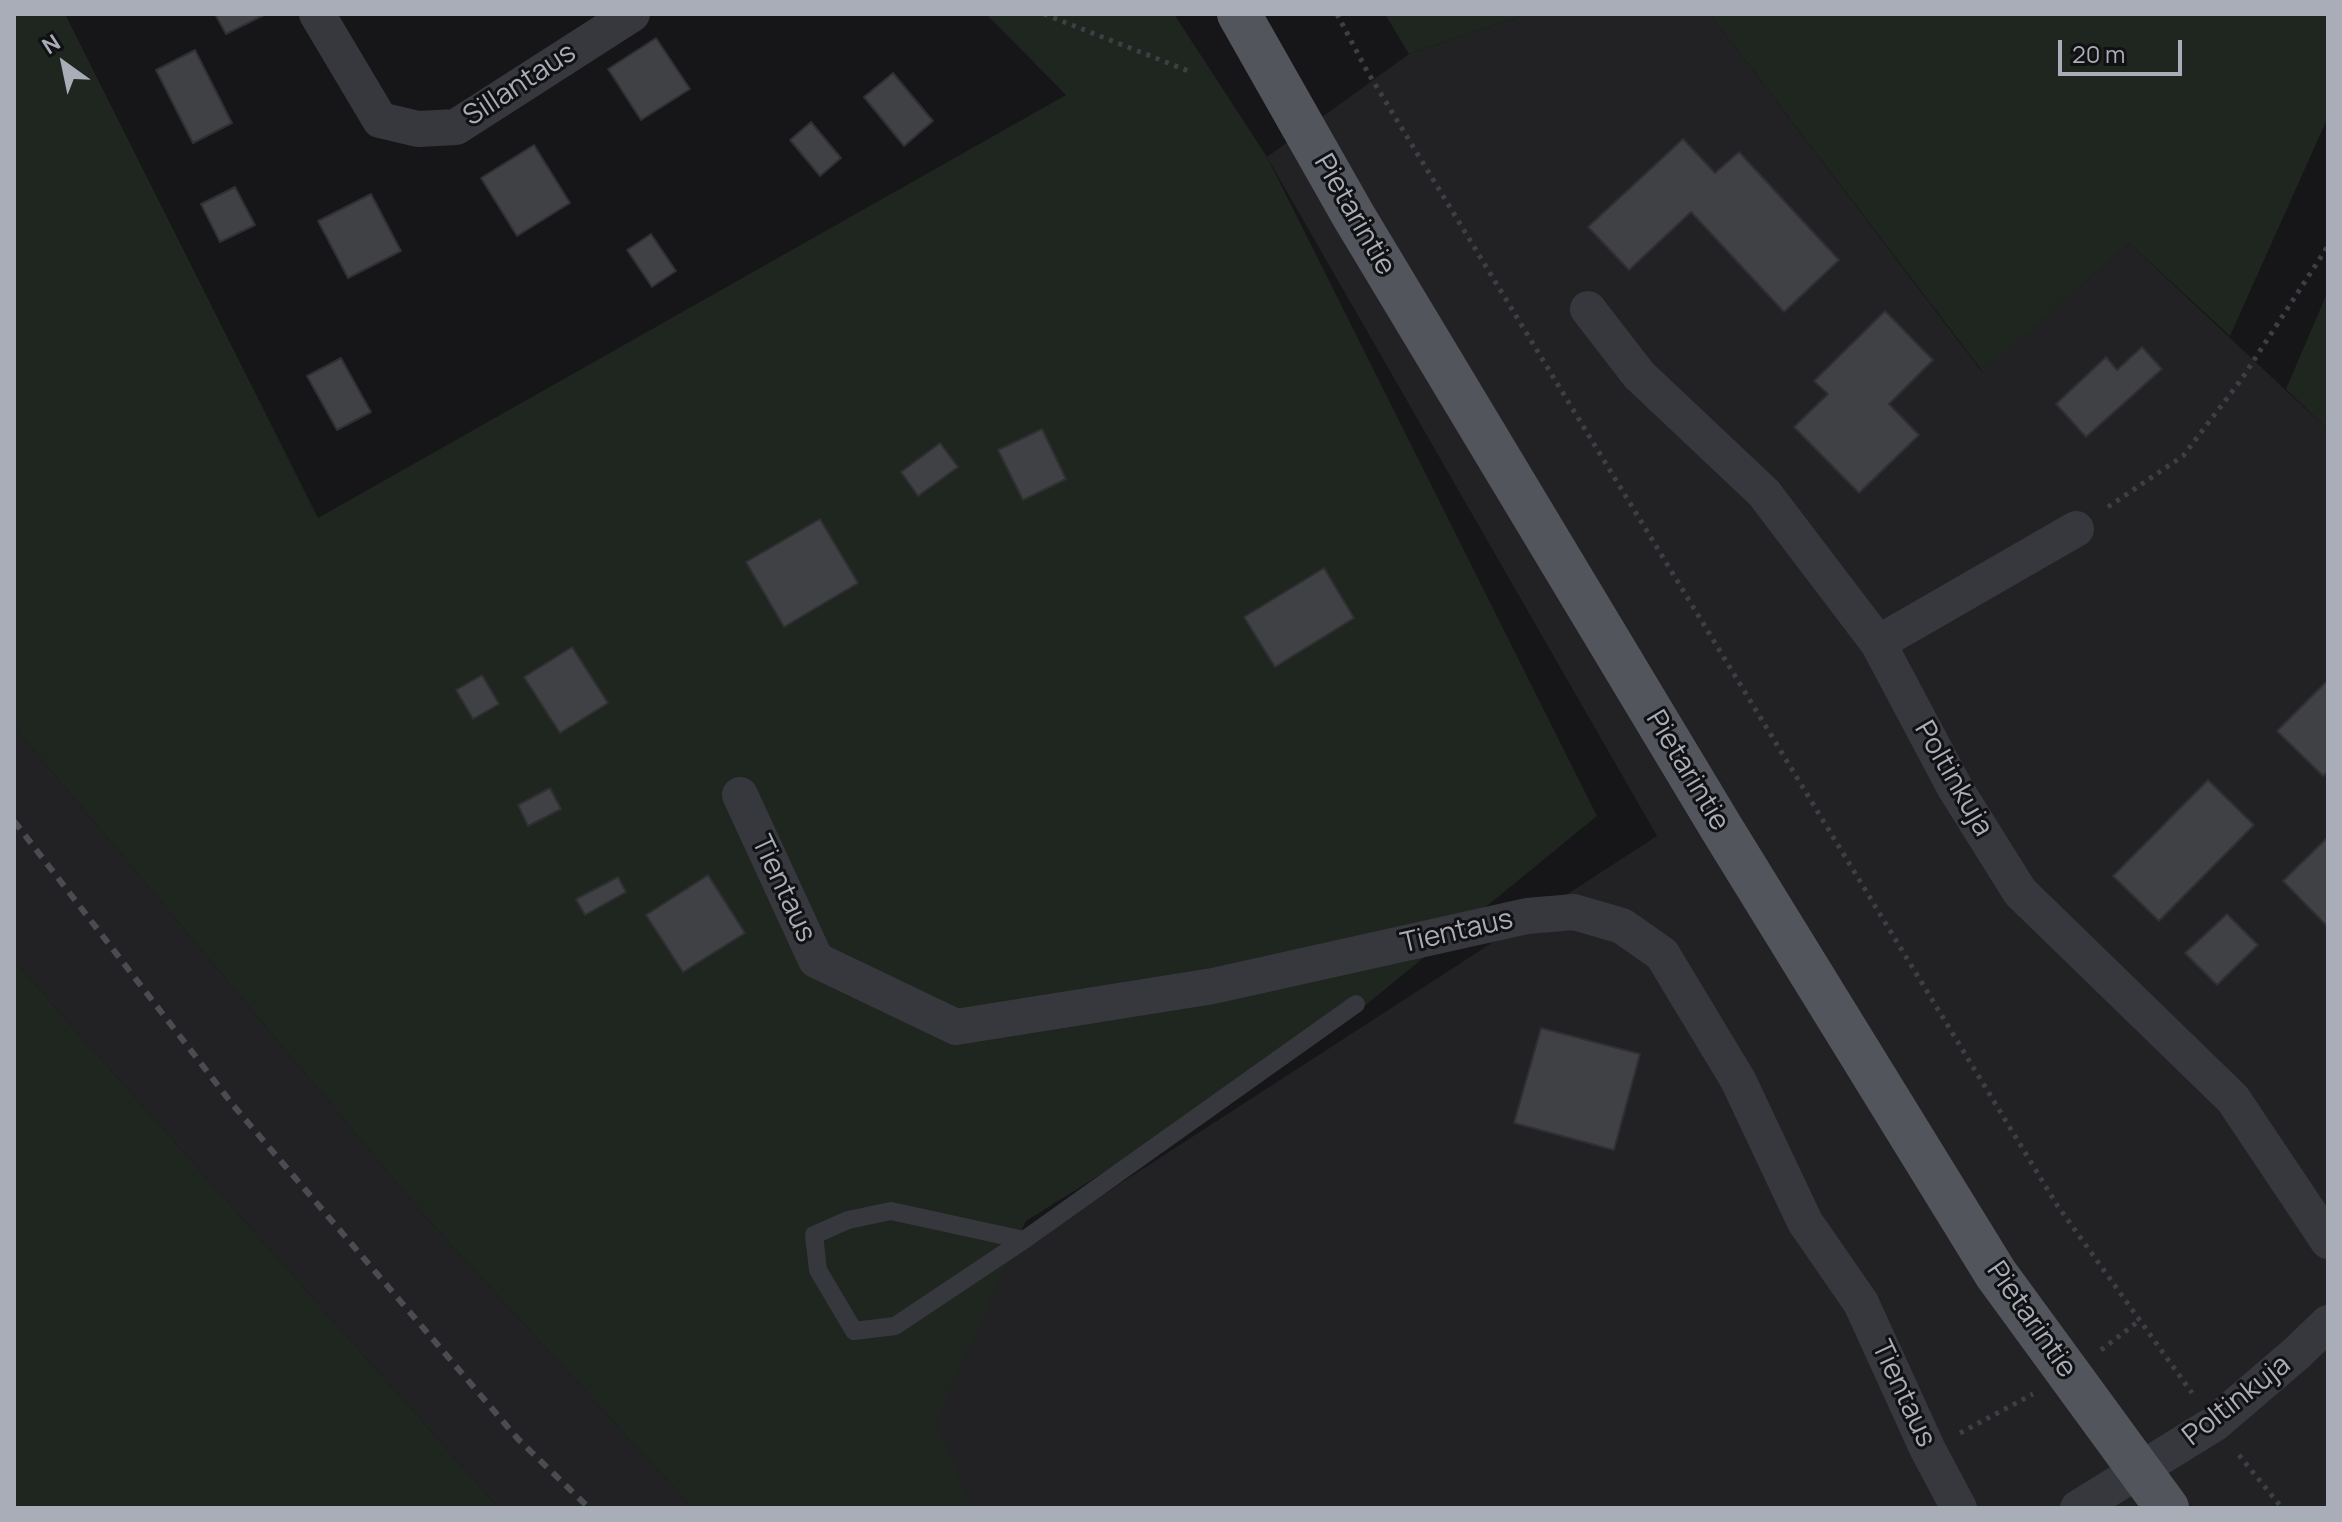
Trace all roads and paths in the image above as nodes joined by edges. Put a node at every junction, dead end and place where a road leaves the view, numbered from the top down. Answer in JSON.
{"nodes":[{"id":1,"x":317,"y":14,"type":"edge"},
{"id":2,"x":632,"y":14,"type":"edge"},
{"id":3,"x":1044,"y":14,"type":"edge"},
{"id":4,"x":1239,"y":14,"type":"edge"},
{"id":5,"x":1337,"y":14,"type":"edge"},
{"id":6,"x":1191,"y":72,"type":"dead end"},
{"id":7,"x":2328,"y":246,"type":"edge"},
{"id":8,"x":1588,"y":309,"type":"dead end"},
{"id":9,"x":2076,"y":529,"type":"joint"},
{"id":10,"x":1878,"y":643,"type":"junction"},
{"id":11,"x":740,"y":795,"type":"dead end"},
{"id":12,"x":1356,"y":1004,"type":"dead end"},
{"id":13,"x":1024,"y":1240,"type":"junction"},
{"id":14,"x":2328,"y":1241,"type":"edge"},
{"id":15,"x":2328,"y":1323,"type":"edge"},
{"id":16,"x":2214,"y":1424,"type":"junction"},
{"id":17,"x":2140,"y":1472,"type":"junction"},
{"id":18,"x":1959,"y":1508,"type":"edge"},
{"id":19,"x":2078,"y":1508,"type":"edge"},
{"id":20,"x":2167,"y":1508,"type":"edge"},
{"id":21,"x":2282,"y":1508,"type":"edge"}],
"edges":[{"from":1,"to":2,"type":"street","name":"Sillantaus"},
{"from":3,"to":6,"type":"path"},
{"from":4,"to":17,"type":"main road","name":"Pietarintie"},
{"from":5,"to":16,"type":"path"},
{"from":7,"to":9,"type":"path"},
{"from":8,"to":10,"type":"street","name":"Poltinkuja"},
{"from":9,"to":10,"type":"street"},
{"from":10,"to":14,"type":"street","name":"Poltinkuja"},
{"from":11,"to":18,"type":"street","name":"Tientaus"},
{"from":12,"to":13,"type":"lane"},
{"from":13,"to":13,"type":"lane"},
{"from":15,"to":16,"type":"street","name":"Poltinkuja"},
{"from":16,"to":17,"type":"street","name":"Poltinkuja"},
{"from":16,"to":21,"type":"path"},
{"from":17,"to":19,"type":"street"},
{"from":17,"to":20,"type":"main road","name":"Pietarintie"}]}
